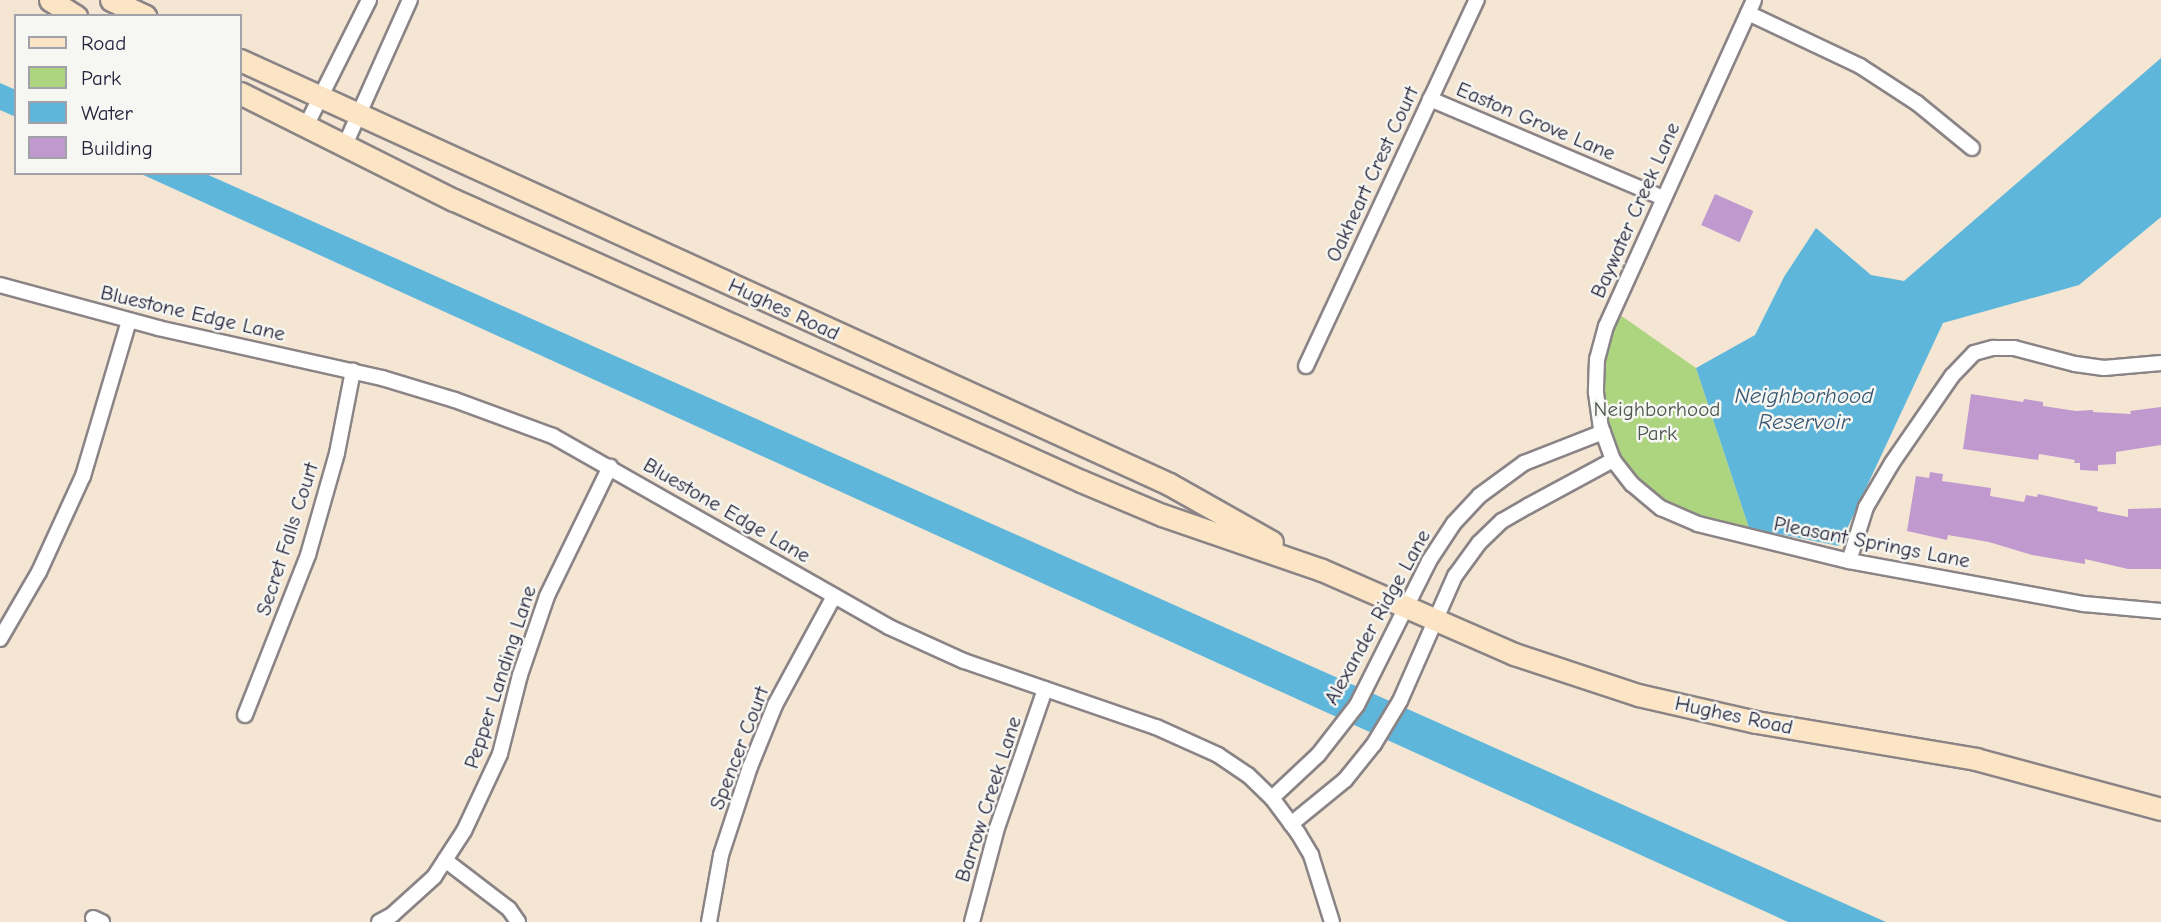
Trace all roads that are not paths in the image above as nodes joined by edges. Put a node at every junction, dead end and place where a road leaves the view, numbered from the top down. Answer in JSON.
{"nodes":[{"id":1,"x":50,"y":0,"type":"edge"},
{"id":2,"x":111,"y":0,"type":"edge"},
{"id":3,"x":369,"y":0,"type":"edge"},
{"id":4,"x":410,"y":0,"type":"edge"},
{"id":5,"x":1477,"y":0,"type":"edge"},
{"id":6,"x":1751,"y":6,"type":"edge"},
{"id":7,"x":73,"y":14,"type":"edge"},
{"id":8,"x":141,"y":14,"type":"edge"},
{"id":9,"x":242,"y":61,"type":"edge"},
{"id":10,"x":242,"y":94,"type":"edge"},
{"id":11,"x":320,"y":97,"type":"junction"},
{"id":12,"x":1430,"y":99,"type":"junction"},
{"id":13,"x":359,"y":115,"type":"junction"},
{"id":14,"x":306,"y":126,"type":"junction"},
{"id":15,"x":345,"y":145,"type":"junction"},
{"id":16,"x":1972,"y":148,"type":"dead end"},
{"id":17,"x":1663,"y":198,"type":"junction"},
{"id":18,"x":0,"y":285,"type":"edge"},
{"id":19,"x":129,"y":321,"type":"junction"},
{"id":20,"x":2161,"y":363,"type":"edge"},
{"id":21,"x":1306,"y":366,"type":"dead end"},
{"id":22,"x":354,"y":371,"type":"junction"},
{"id":23,"x":1605,"y":439,"type":"junction"},
{"id":24,"x":1613,"y":460,"type":"junction"},
{"id":25,"x":610,"y":467,"type":"junction"},
{"id":26,"x":1849,"y":561,"type":"junction"},
{"id":27,"x":1322,"y":570,"type":"junction"},
{"id":28,"x":833,"y":598,"type":"junction"},
{"id":29,"x":1408,"y":608,"type":"junction"},
{"id":30,"x":2161,"y":611,"type":"edge"},
{"id":31,"x":1436,"y":619,"type":"junction"},
{"id":32,"x":0,"y":639,"type":"edge"},
{"id":33,"x":1045,"y":689,"type":"junction"},
{"id":34,"x":245,"y":715,"type":"dead end"},
{"id":35,"x":1272,"y":798,"type":"junction"},
{"id":36,"x":2161,"y":808,"type":"edge"},
{"id":37,"x":1291,"y":824,"type":"junction"},
{"id":38,"x":445,"y":860,"type":"junction"},
{"id":39,"x":379,"y":922,"type":"edge"},
{"id":40,"x":517,"y":922,"type":"edge"},
{"id":41,"x":709,"y":922,"type":"edge"},
{"id":42,"x":972,"y":922,"type":"edge"},
{"id":43,"x":1332,"y":922,"type":"edge"}],
"edges":[{"from":1,"to":7,"type":"main road"},
{"from":2,"to":8,"type":"main road"},
{"from":3,"to":11,"type":"street"},
{"from":4,"to":13,"type":"street"},
{"from":5,"to":12,"type":"street","name":"Oakheart Crest Court"},
{"from":6,"to":16,"type":"street"},
{"from":6,"to":17,"type":"street","name":"Baywater Creek Lane"},
{"from":9,"to":11,"type":"main road","name":"Hughes Road"},
{"from":10,"to":14,"type":"main road","name":"Hughes Road"},
{"from":11,"to":13,"type":"main road","name":"Hughes Road"},
{"from":11,"to":14,"type":"street"},
{"from":12,"to":17,"type":"street","name":"Easton Grove Lane"},
{"from":12,"to":21,"type":"street","name":"Oakheart Crest Court"},
{"from":13,"to":15,"type":"street"},
{"from":13,"to":27,"type":"main road","name":"Hughes Road"},
{"from":14,"to":15,"type":"main road","name":"Hughes Road"},
{"from":15,"to":27,"type":"main road","name":"Hughes Road"},
{"from":17,"to":23,"type":"street","name":"Baywater Creek Lane"},
{"from":18,"to":19,"type":"street","name":"Bluestone Edge Lane"},
{"from":19,"to":22,"type":"street","name":"Bluestone Edge Lane"},
{"from":19,"to":32,"type":"street"},
{"from":20,"to":26,"type":"street"},
{"from":22,"to":25,"type":"street","name":"Bluestone Edge Lane"},
{"from":22,"to":34,"type":"street","name":"Secret Falls Court"},
{"from":23,"to":24,"type":"street","name":"Pleasant Springs Lane"},
{"from":23,"to":29,"type":"street","name":"Alexander Ridge Lane"},
{"from":24,"to":26,"type":"street","name":"Pleasant Springs Lane"},
{"from":24,"to":31,"type":"street"},
{"from":25,"to":28,"type":"street","name":"Bluestone Edge Lane"},
{"from":25,"to":38,"type":"street","name":"Pepper Landing Lane"},
{"from":26,"to":30,"type":"street","name":"Pleasant Springs Lane"},
{"from":27,"to":29,"type":"main road","name":"Hughes Road"},
{"from":28,"to":33,"type":"street","name":"Bluestone Edge Lane"},
{"from":28,"to":41,"type":"street","name":"Spencer Court"},
{"from":29,"to":31,"type":"main road","name":"Hughes Road"},
{"from":29,"to":35,"type":"street","name":"Alexander Ridge Lane"},
{"from":31,"to":36,"type":"main road","name":"Hughes Road"},
{"from":31,"to":37,"type":"street"},
{"from":33,"to":35,"type":"street","name":"Bluestone Edge Lane"},
{"from":33,"to":42,"type":"street","name":"Barrow Creek Lane"},
{"from":35,"to":37,"type":"street","name":"Bluestone Edge Lane"},
{"from":37,"to":43,"type":"street","name":"Bluestone Edge Lane"},
{"from":38,"to":39,"type":"street","name":"Pepper Landing Lane"},
{"from":38,"to":40,"type":"street"}]}
